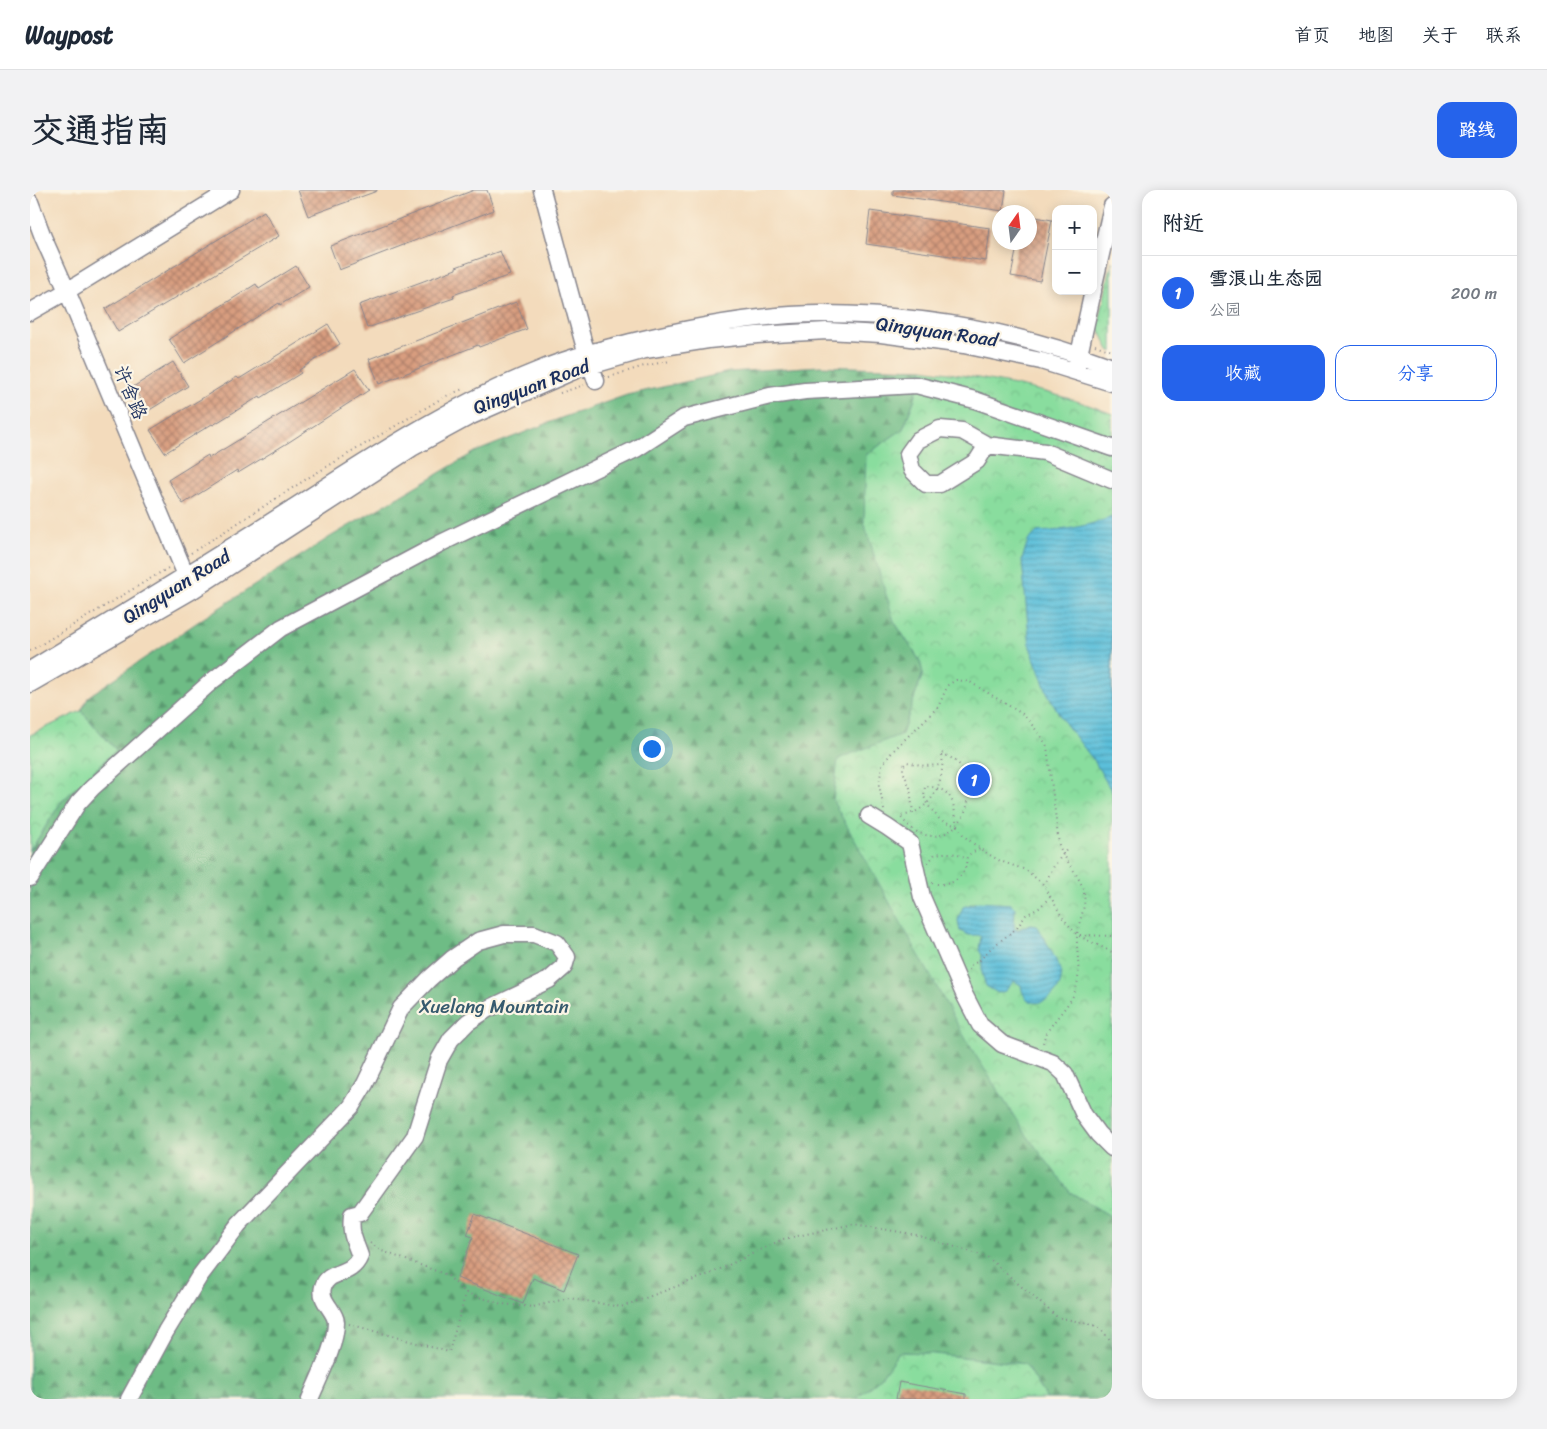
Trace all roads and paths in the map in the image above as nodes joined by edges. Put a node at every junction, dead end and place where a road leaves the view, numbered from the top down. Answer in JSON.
{"nodes":[{"id":1,"x":231,"y":190,"type":"edge"},
{"id":2,"x":542,"y":190,"type":"edge"},
{"id":3,"x":30,"y":202,"type":"edge"},
{"id":4,"x":1112,"y":206,"type":"edge"},
{"id":5,"x":1097,"y":272,"type":"edge"},
{"id":6,"x":67,"y":291,"type":"junction"},
{"id":7,"x":1092,"y":295,"type":"edge"},
{"id":8,"x":30,"y":312,"type":"edge"},
{"id":9,"x":1081,"y":347,"type":"junction"},
{"id":10,"x":1112,"y":351,"type":"edge"},
{"id":11,"x":589,"y":359,"type":"junction"},
{"id":12,"x":670,"y":361,"type":"dead end"},
{"id":13,"x":1112,"y":367,"type":"edge"},
{"id":14,"x":1076,"y":371,"type":"junction"},
{"id":15,"x":596,"y":381,"type":"junction"},
{"id":16,"x":1112,"y":383,"type":"edge"},
{"id":17,"x":471,"y":385,"type":"dead end"},
{"id":18,"x":559,"y":393,"type":"dead end"},
{"id":19,"x":987,"y":445,"type":"junction"},
{"id":20,"x":1112,"y":448,"type":"edge"},
{"id":21,"x":1112,"y":480,"type":"edge"},
{"id":22,"x":180,"y":561,"type":"junction"},
{"id":23,"x":192,"y":588,"type":"junction"},
{"id":24,"x":30,"y":651,"type":"edge"},
{"id":25,"x":30,"y":670,"type":"edge"},
{"id":26,"x":30,"y":684,"type":"edge"},
{"id":27,"x":943,"y":764,"type":"junction"},
{"id":28,"x":938,"y":787,"type":"junction"},
{"id":29,"x":927,"y":804,"type":"junction"},
{"id":30,"x":913,"y":813,"type":"junction"},
{"id":31,"x":869,"y":816,"type":"dead end"},
{"id":32,"x":957,"y":826,"type":"junction"},
{"id":33,"x":887,"y":827,"type":"junction"},
{"id":34,"x":1067,"y":849,"type":"dead end"},
{"id":35,"x":980,"y":850,"type":"junction"},
{"id":36,"x":1062,"y":854,"type":"junction"},
{"id":37,"x":966,"y":859,"type":"junction"},
{"id":38,"x":918,"y":876,"type":"junction"},
{"id":39,"x":30,"y":878,"type":"edge"},
{"id":40,"x":1044,"y":885,"type":"junction"},
{"id":41,"x":1051,"y":896,"type":"junction"},
{"id":42,"x":1078,"y":934,"type":"junction"},
{"id":43,"x":1112,"y":936,"type":"edge"},
{"id":44,"x":1112,"y":952,"type":"edge"},
{"id":45,"x":980,"y":961,"type":"dead end"},
{"id":46,"x":1042,"y":1060,"type":"junction"},
{"id":47,"x":1112,"y":1148,"type":"edge"},
{"id":48,"x":365,"y":1241,"type":"dead end"},
{"id":49,"x":466,"y":1293,"type":"junction"},
{"id":50,"x":336,"y":1320,"type":"junction"},
{"id":51,"x":1112,"y":1342,"type":"edge"},
{"id":52,"x":129,"y":1399,"type":"edge"},
{"id":53,"x":310,"y":1399,"type":"edge"}],
"edges":[{"from":1,"to":6,"type":"street"},
{"from":2,"to":11,"type":"street"},
{"from":3,"to":6,"type":"street","name":"许舍路"},
{"from":4,"to":5,"type":"street"},
{"from":6,"to":8,"type":"street"},
{"from":6,"to":22,"type":"street","name":"许舍路"},
{"from":7,"to":9,"type":"street"},
{"from":9,"to":10,"type":"path"},
{"from":9,"to":11,"type":"street","name":"Qingyuan Road"},
{"from":9,"to":13,"type":"street","name":"Qingyuan Road"},
{"from":9,"to":14,"type":"street"},
{"from":11,"to":14,"type":"street","name":"Qingyuan Road"},
{"from":11,"to":15,"type":"street"},
{"from":11,"to":23,"type":"street","name":"Qingyuan Road"},
{"from":12,"to":15,"type":"path","name":"Qingyuan Road"},
{"from":14,"to":16,"type":"street","name":"Qingyuan Road"},
{"from":15,"to":18,"type":"path","name":"Qingyuan Road"},
{"from":17,"to":22,"type":"path","name":"Qingyuan Road"},
{"from":19,"to":19,"type":"street"},
{"from":19,"to":21,"type":"street"},
{"from":20,"to":39,"type":"street"},
{"from":22,"to":23,"type":"street","name":"许舍路"},
{"from":22,"to":24,"type":"path","name":"Qingyuan Road"},
{"from":23,"to":25,"type":"street","name":"Qingyuan Road"},
{"from":23,"to":26,"type":"street","name":"Qingyuan Road"},
{"from":27,"to":28,"type":"path"},
{"from":27,"to":30,"type":"path"},
{"from":27,"to":32,"type":"path"},
{"from":28,"to":29,"type":"path"},
{"from":28,"to":29,"type":"path"},
{"from":28,"to":32,"type":"path"},
{"from":29,"to":30,"type":"path"},
{"from":29,"to":32,"type":"path"},
{"from":30,"to":32,"type":"path"},
{"from":31,"to":33,"type":"street"},
{"from":32,"to":35,"type":"path"},
{"from":33,"to":36,"type":"path"},
{"from":33,"to":38,"type":"street"},
{"from":34,"to":36,"type":"path"},
{"from":35,"to":37,"type":"path"},
{"from":35,"to":40,"type":"path"},
{"from":36,"to":40,"type":"path"},
{"from":36,"to":42,"type":"path"},
{"from":37,"to":38,"type":"path"},
{"from":37,"to":38,"type":"path"},
{"from":38,"to":46,"type":"street"},
{"from":40,"to":41,"type":"path"},
{"from":41,"to":42,"type":"path"},
{"from":41,"to":45,"type":"path"},
{"from":42,"to":43,"type":"path"},
{"from":42,"to":44,"type":"path"},
{"from":42,"to":46,"type":"path"},
{"from":46,"to":47,"type":"street"},
{"from":48,"to":49,"type":"path"},
{"from":49,"to":50,"type":"path"},
{"from":49,"to":51,"type":"path"},
{"from":50,"to":52,"type":"street"},
{"from":50,"to":53,"type":"street"}]}
